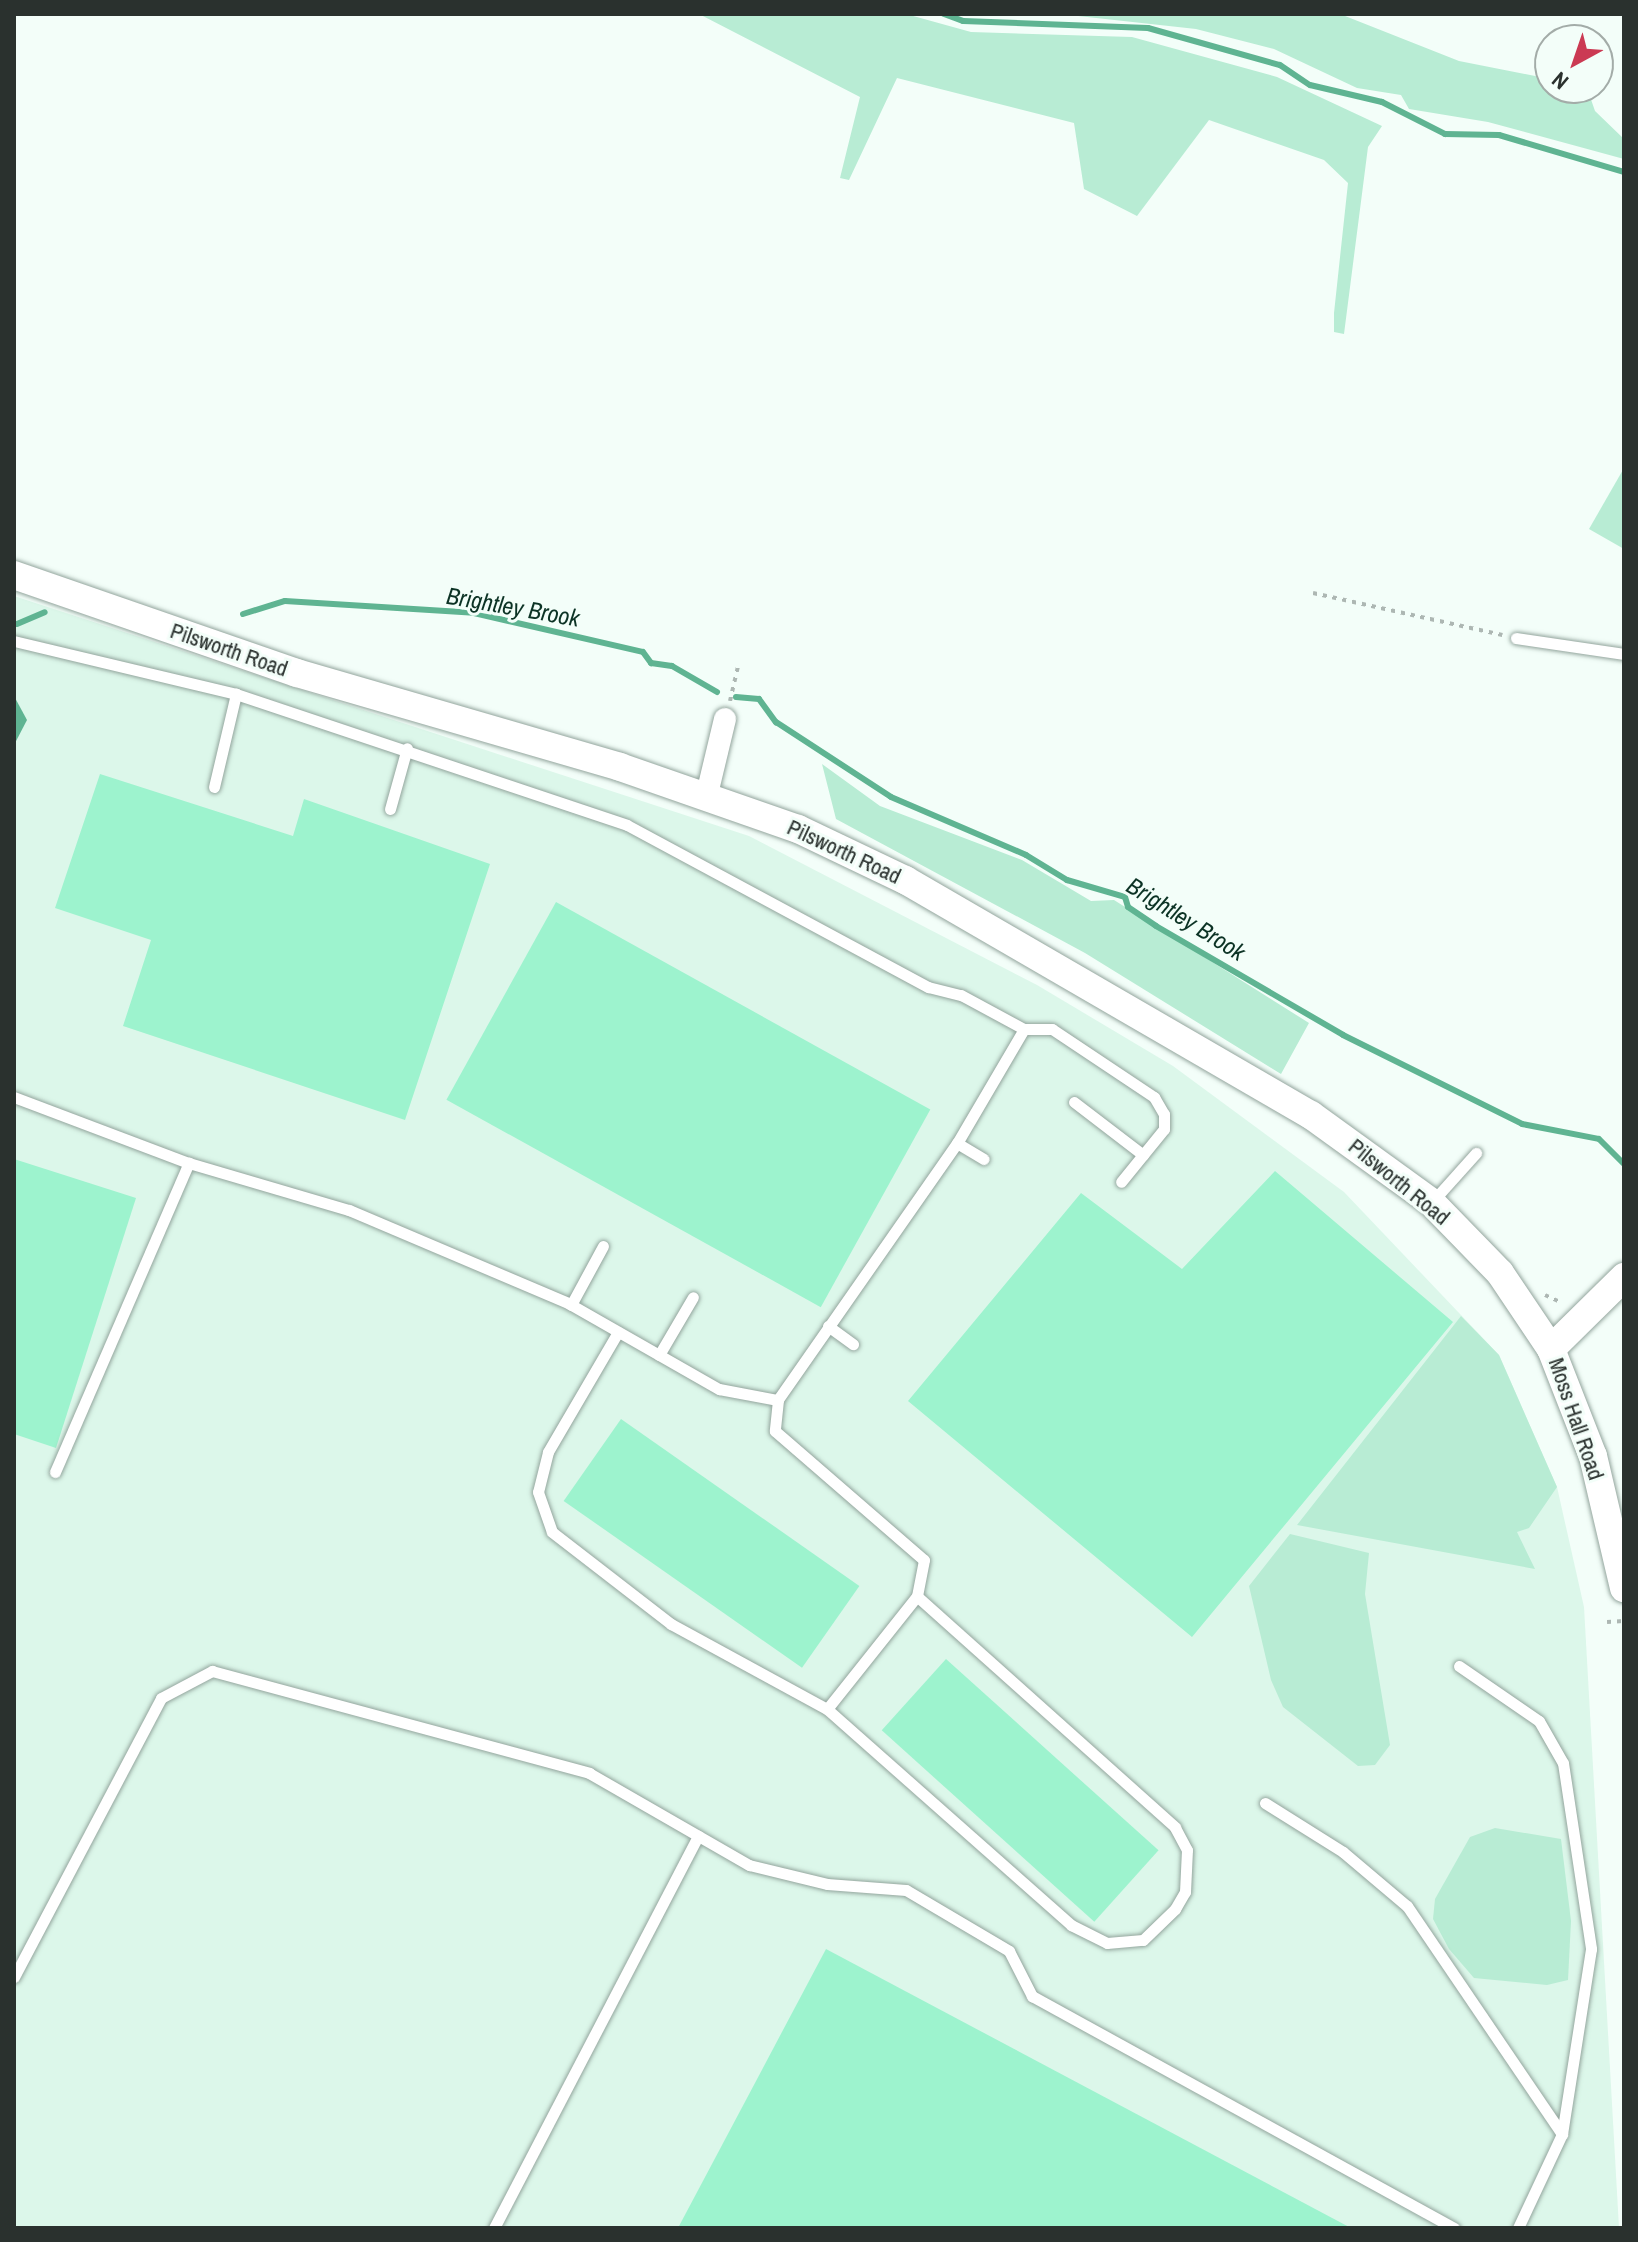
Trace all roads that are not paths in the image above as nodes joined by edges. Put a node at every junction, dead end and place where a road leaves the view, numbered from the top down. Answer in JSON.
{"nodes":[{"id":1,"x":14,"y":575,"type":"edge"},
{"id":2,"x":1516,"y":638,"type":"road end"},
{"id":3,"x":14,"y":641,"type":"edge"},
{"id":4,"x":1624,"y":654,"type":"edge"},
{"id":5,"x":236,"y":694,"type":"junction"},
{"id":6,"x":725,"y":719,"type":"road end"},
{"id":7,"x":407,"y":748,"type":"junction"},
{"id":8,"x":214,"y":787,"type":"dead end"},
{"id":9,"x":707,"y":794,"type":"junction"},
{"id":10,"x":390,"y":809,"type":"dead end"},
{"id":11,"x":1024,"y":1029,"type":"junction"},
{"id":12,"x":14,"y":1097,"type":"edge"},
{"id":13,"x":1074,"y":1102,"type":"dead end"},
{"id":14,"x":957,"y":1143,"type":"junction"},
{"id":15,"x":1476,"y":1153,"type":"dead end"},
{"id":16,"x":1143,"y":1155,"type":"junction"},
{"id":17,"x":984,"y":1159,"type":"dead end"},
{"id":18,"x":189,"y":1163,"type":"junction"},
{"id":19,"x":1121,"y":1182,"type":"dead end"},
{"id":20,"x":1431,"y":1202,"type":"junction"},
{"id":21,"x":603,"y":1246,"type":"dead end"},
{"id":22,"x":1624,"y":1277,"type":"edge"},
{"id":23,"x":693,"y":1297,"type":"dead end"},
{"id":24,"x":571,"y":1305,"type":"junction"},
{"id":25,"x":828,"y":1326,"type":"junction"},
{"id":26,"x":618,"y":1332,"type":"junction"},
{"id":27,"x":853,"y":1344,"type":"dead end"},
{"id":28,"x":1551,"y":1349,"type":"junction"},
{"id":29,"x":659,"y":1355,"type":"junction"},
{"id":30,"x":778,"y":1400,"type":"junction"},
{"id":31,"x":55,"y":1472,"type":"dead end"},
{"id":32,"x":1624,"y":1588,"type":"edge"},
{"id":33,"x":917,"y":1596,"type":"junction"},
{"id":34,"x":1459,"y":1666,"type":"dead end"},
{"id":35,"x":827,"y":1709,"type":"junction"},
{"id":36,"x":1265,"y":1803,"type":"dead end"},
{"id":37,"x":698,"y":1836,"type":"junction"},
{"id":38,"x":14,"y":1977,"type":"edge"},
{"id":39,"x":1562,"y":2134,"type":"junction"},
{"id":40,"x":494,"y":2228,"type":"edge"},
{"id":41,"x":1454,"y":2228,"type":"edge"},
{"id":42,"x":1518,"y":2228,"type":"edge"}],
"edges":[{"from":1,"to":9,"type":"street","name":"Pilsworth Road"},
{"from":2,"to":4,"type":"lane"},
{"from":3,"to":5,"type":"lane"},
{"from":5,"to":7,"type":"lane"},
{"from":5,"to":8,"type":"lane"},
{"from":6,"to":9,"type":"street"},
{"from":7,"to":10,"type":"lane"},
{"from":7,"to":11,"type":"lane"},
{"from":9,"to":20,"type":"street","name":"Pilsworth Road"},
{"from":11,"to":14,"type":"lane"},
{"from":11,"to":16,"type":"lane"},
{"from":12,"to":18,"type":"lane"},
{"from":13,"to":16,"type":"lane"},
{"from":14,"to":17,"type":"lane"},
{"from":14,"to":25,"type":"lane"},
{"from":15,"to":20,"type":"lane"},
{"from":16,"to":19,"type":"lane"},
{"from":18,"to":24,"type":"lane"},
{"from":18,"to":31,"type":"lane"},
{"from":20,"to":28,"type":"street","name":"Pilsworth Road"},
{"from":21,"to":24,"type":"lane"},
{"from":22,"to":28,"type":"street","name":"Moss Hall Road"},
{"from":23,"to":29,"type":"lane"},
{"from":24,"to":26,"type":"lane"},
{"from":25,"to":27,"type":"lane"},
{"from":25,"to":30,"type":"lane"},
{"from":26,"to":29,"type":"lane"},
{"from":26,"to":35,"type":"lane"},
{"from":28,"to":32,"type":"street","name":"Moss Hall Road"},
{"from":29,"to":30,"type":"lane"},
{"from":30,"to":33,"type":"lane"},
{"from":33,"to":35,"type":"lane"},
{"from":33,"to":35,"type":"lane"},
{"from":34,"to":39,"type":"lane"},
{"from":36,"to":39,"type":"lane"},
{"from":37,"to":38,"type":"lane"},
{"from":37,"to":40,"type":"lane"},
{"from":37,"to":41,"type":"lane"},
{"from":39,"to":42,"type":"lane"}]}
